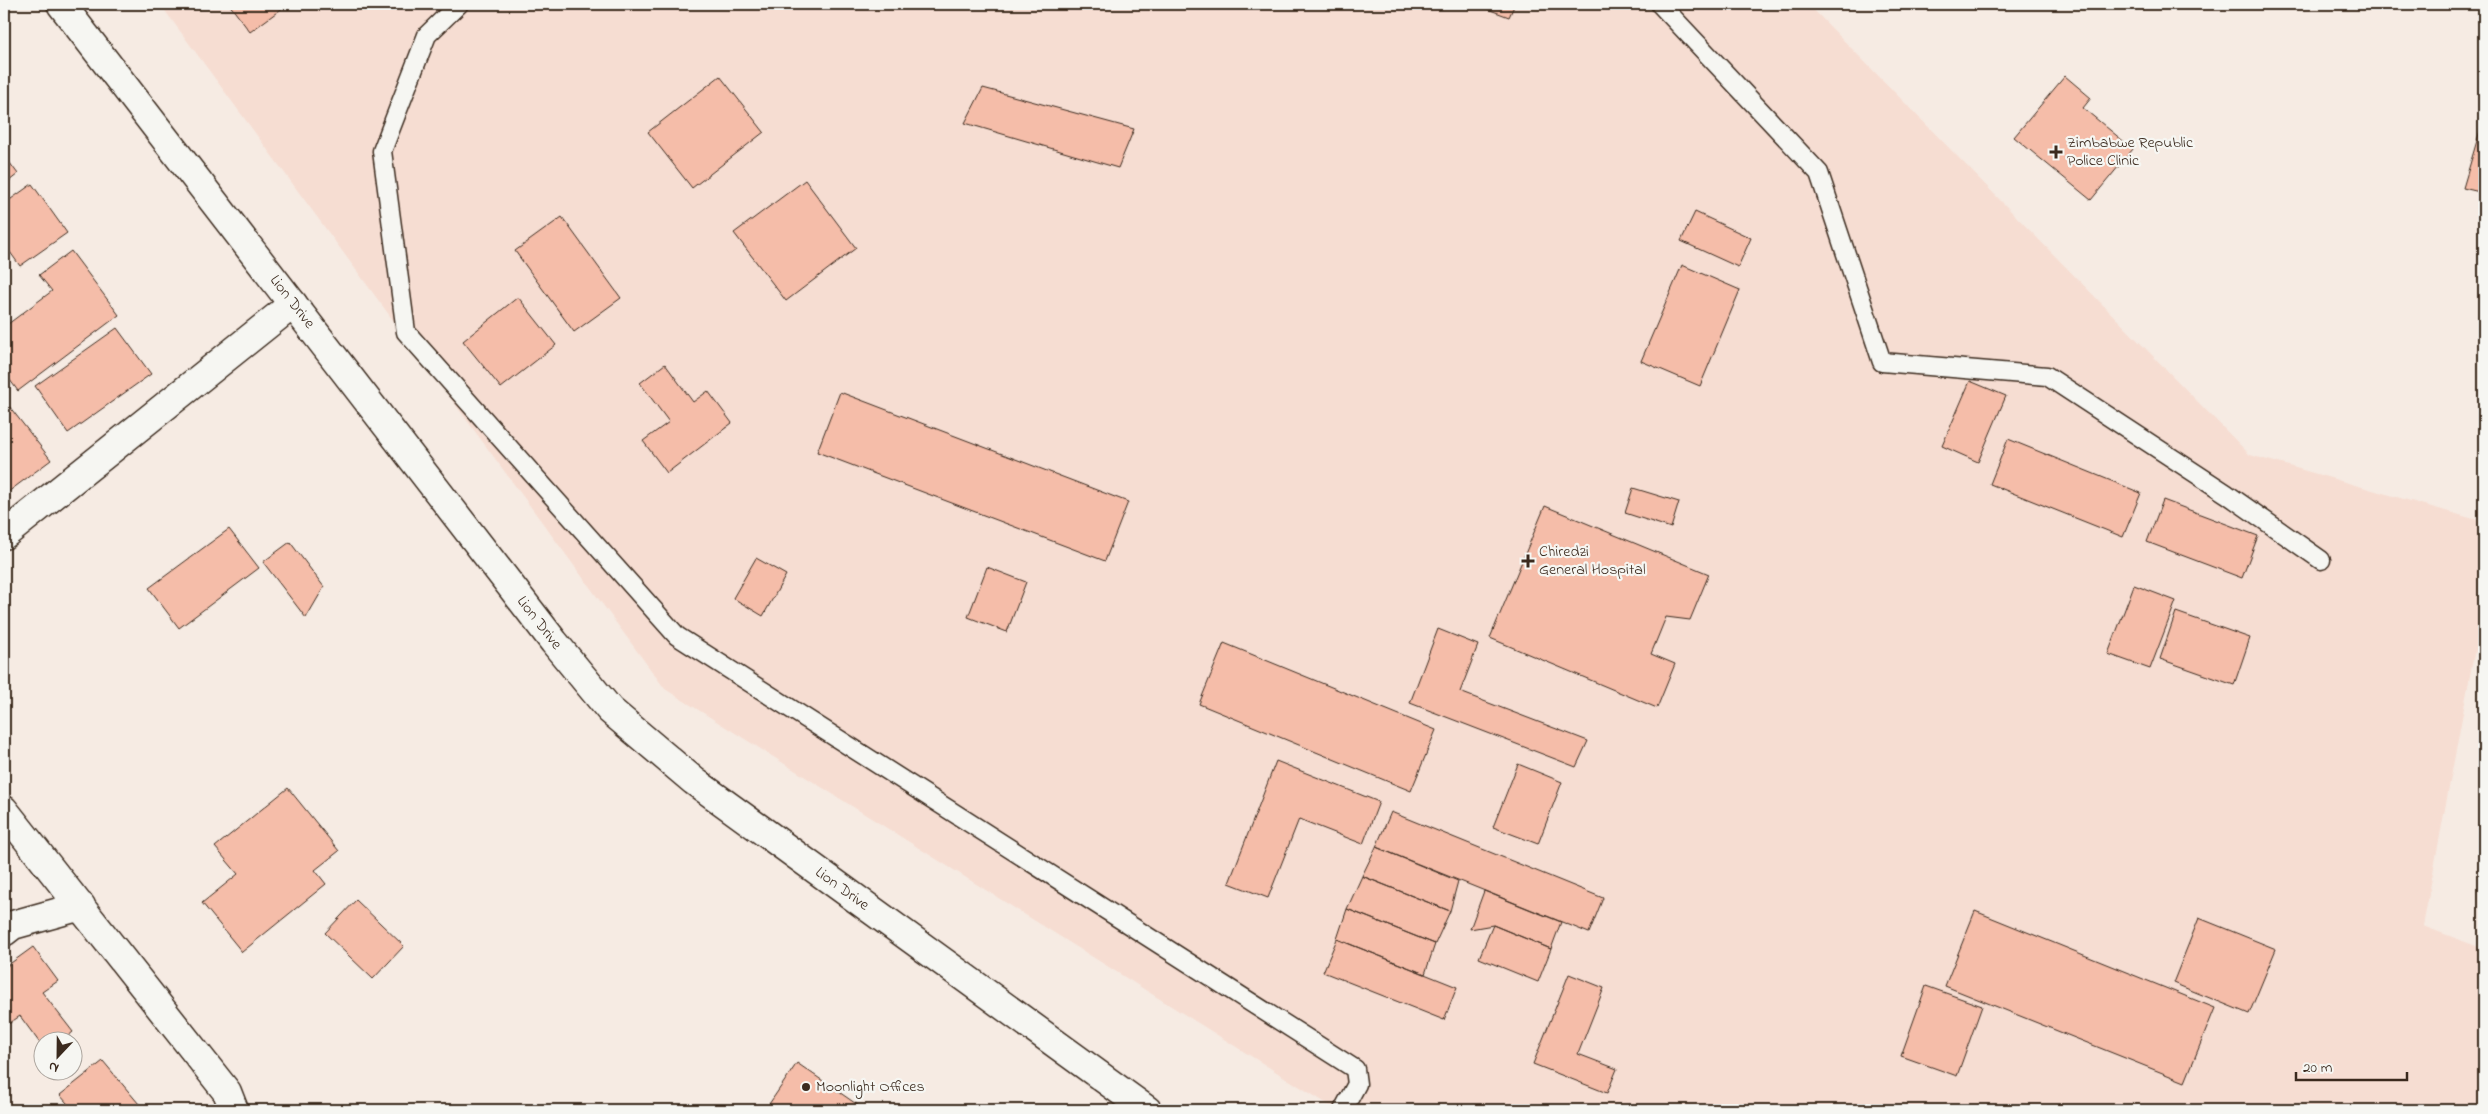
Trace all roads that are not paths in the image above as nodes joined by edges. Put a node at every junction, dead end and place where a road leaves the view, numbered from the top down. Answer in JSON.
{"nodes":[{"id":1,"x":61,"y":4,"type":"edge"},
{"id":2,"x":459,"y":4,"type":"edge"},
{"id":3,"x":1660,"y":4,"type":"edge"},
{"id":4,"x":293,"y":304,"type":"junction"},
{"id":5,"x":4,"y":535,"type":"edge"},
{"id":6,"x":2321,"y":560,"type":"dead end"},
{"id":7,"x":4,"y":810,"type":"edge"},
{"id":8,"x":82,"y":906,"type":"junction"},
{"id":9,"x":4,"y":932,"type":"edge"},
{"id":10,"x":234,"y":1110,"type":"edge"},
{"id":11,"x":1147,"y":1110,"type":"edge"},
{"id":12,"x":1343,"y":1110,"type":"edge"}],
"edges":[{"from":1,"to":4,"type":"street","name":"Lion Drive"},
{"from":2,"to":12,"type":"lane"},
{"from":3,"to":6,"type":"lane"},
{"from":4,"to":5,"type":"street"},
{"from":4,"to":11,"type":"street","name":"Lion Drive"},
{"from":7,"to":8,"type":"street"},
{"from":8,"to":9,"type":"street"},
{"from":8,"to":10,"type":"street"}]}
